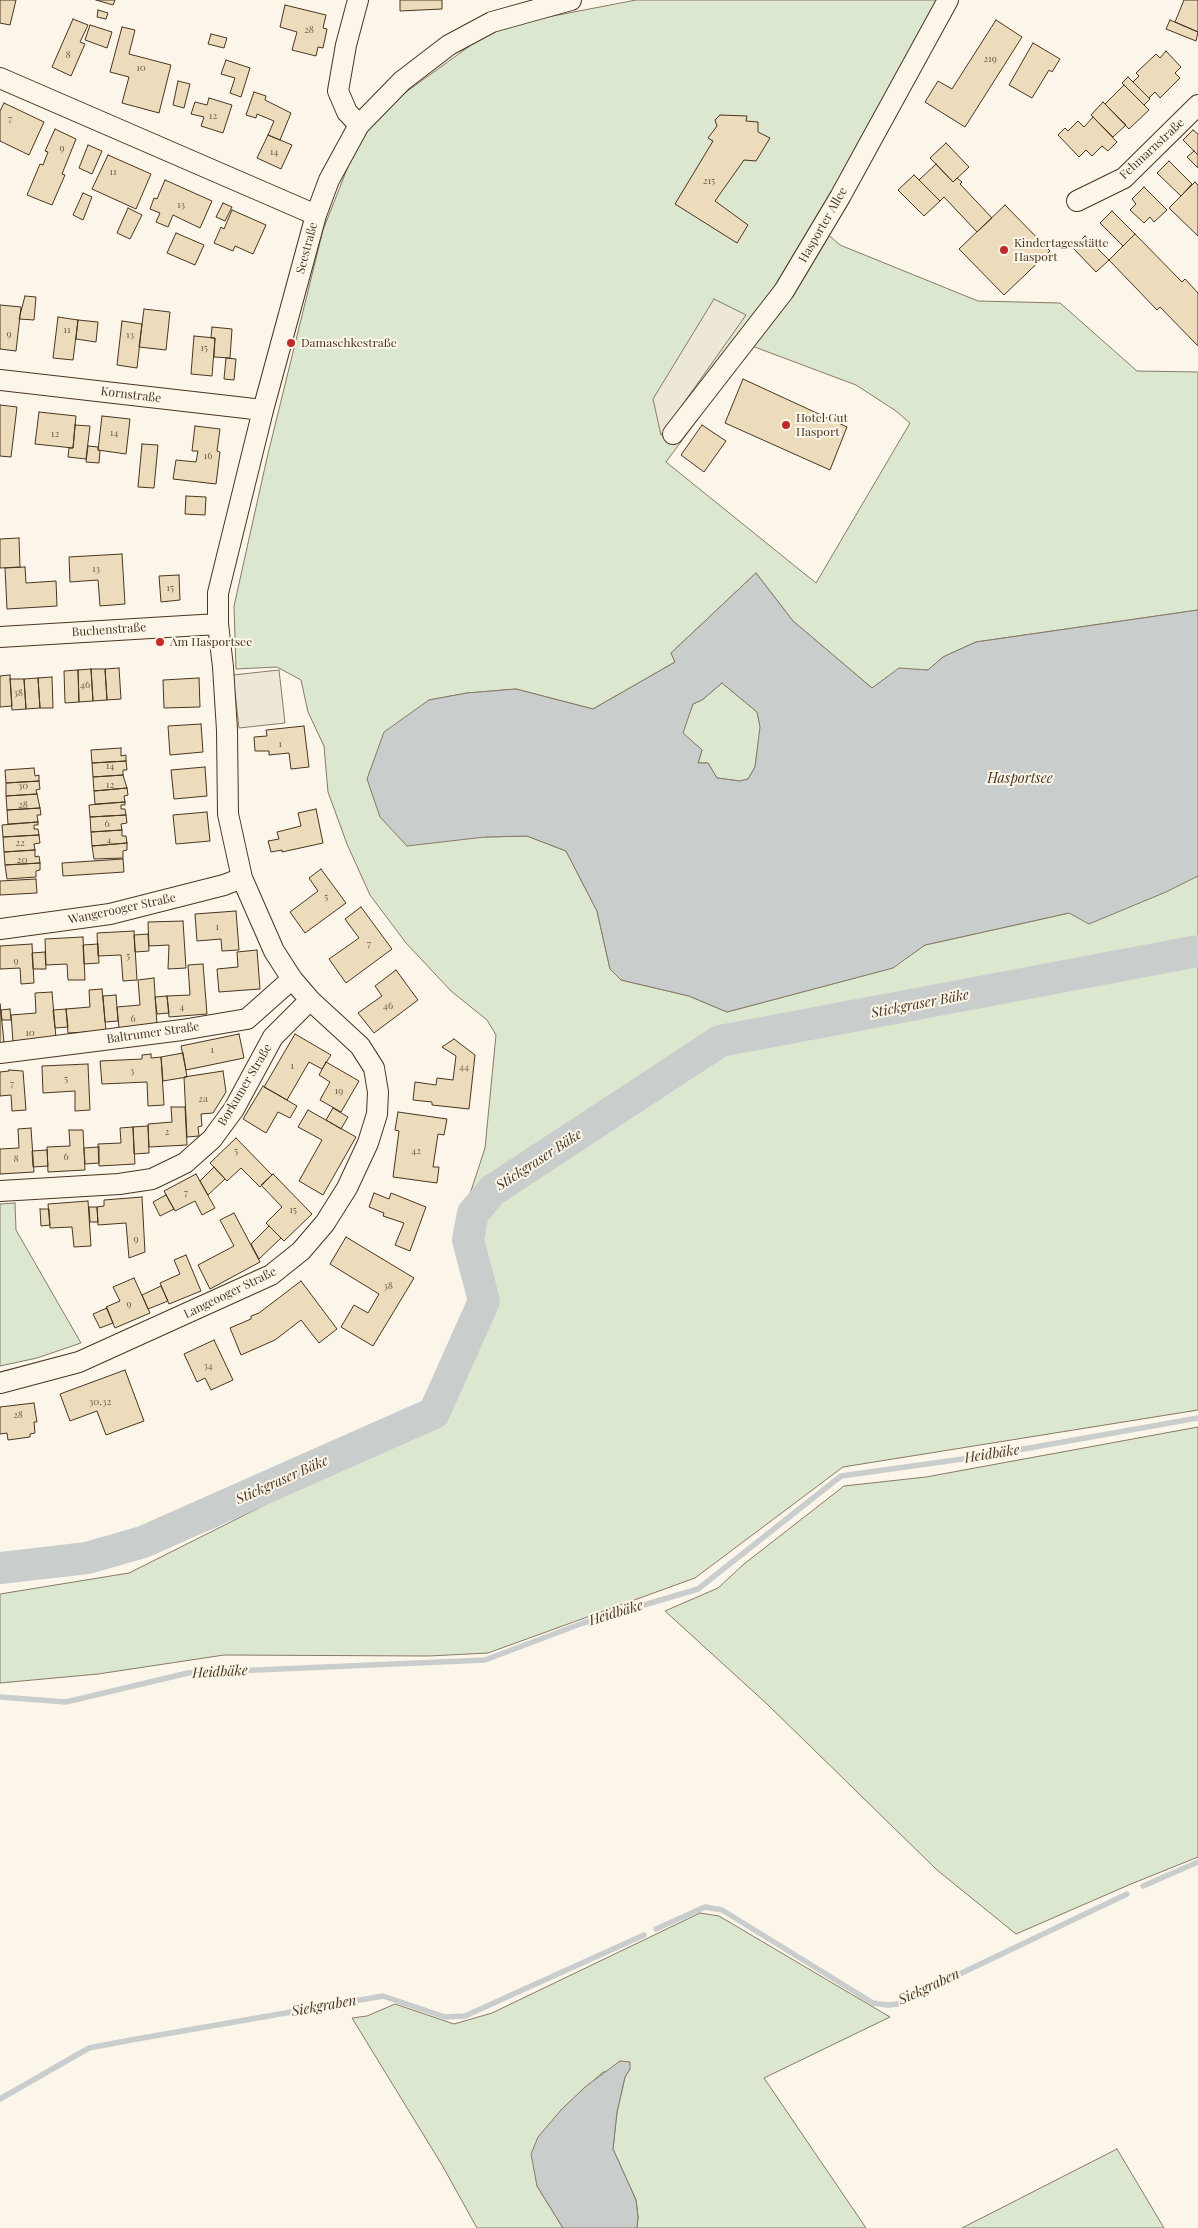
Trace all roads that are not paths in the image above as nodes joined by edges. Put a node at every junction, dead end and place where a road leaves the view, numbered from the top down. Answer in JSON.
{"nodes":[{"id":1,"x":358,"y":0,"type":"edge"},
{"id":2,"x":572,"y":0,"type":"edge"},
{"id":3,"x":948,"y":0,"type":"edge"},
{"id":4,"x":0,"y":78,"type":"edge"},
{"id":5,"x":1198,"y":105,"type":"edge"},
{"id":6,"x":359,"y":125,"type":"junction"},
{"id":7,"x":1077,"y":201,"type":"dead end"},
{"id":8,"x":316,"y":215,"type":"junction"},
{"id":9,"x":0,"y":380,"type":"edge"},
{"id":10,"x":263,"y":410,"type":"junction"},
{"id":11,"x":673,"y":434,"type":"dead end"},
{"id":12,"x":218,"y":624,"type":"junction"},
{"id":13,"x":0,"y":637,"type":"edge"},
{"id":14,"x":242,"y":878,"type":"junction"},
{"id":15,"x":0,"y":929,"type":"edge"},
{"id":16,"x":292,"y":979,"type":"junction"},
{"id":17,"x":315,"y":1005,"type":"junction"},
{"id":18,"x":0,"y":1053,"type":"edge"},
{"id":19,"x":0,"y":1191,"type":"edge"},
{"id":20,"x":0,"y":1383,"type":"edge"}],
"edges":[{"from":1,"to":6,"type":"street"},
{"from":2,"to":6,"type":"street","name":"Seestraße"},
{"from":3,"to":11,"type":"street","name":"Hasporter Allee"},
{"from":4,"to":8,"type":"street"},
{"from":5,"to":7,"type":"street","name":"Fehmarnstraße"},
{"from":6,"to":8,"type":"street","name":"Seestraße"},
{"from":8,"to":10,"type":"street","name":"Seestraße"},
{"from":9,"to":10,"type":"street","name":"Kornstraße"},
{"from":10,"to":12,"type":"street","name":"Seestraße"},
{"from":12,"to":13,"type":"street","name":"Buchenstraße"},
{"from":12,"to":14,"type":"street"},
{"from":14,"to":15,"type":"street","name":"Wangerooger Straße"},
{"from":14,"to":16,"type":"street"},
{"from":16,"to":17,"type":"street"},
{"from":16,"to":18,"type":"street","name":"Baltrumer Straße"},
{"from":17,"to":19,"type":"street","name":"Borkumer Straße"},
{"from":17,"to":20,"type":"street","name":"Langeooger Straße"}]}
